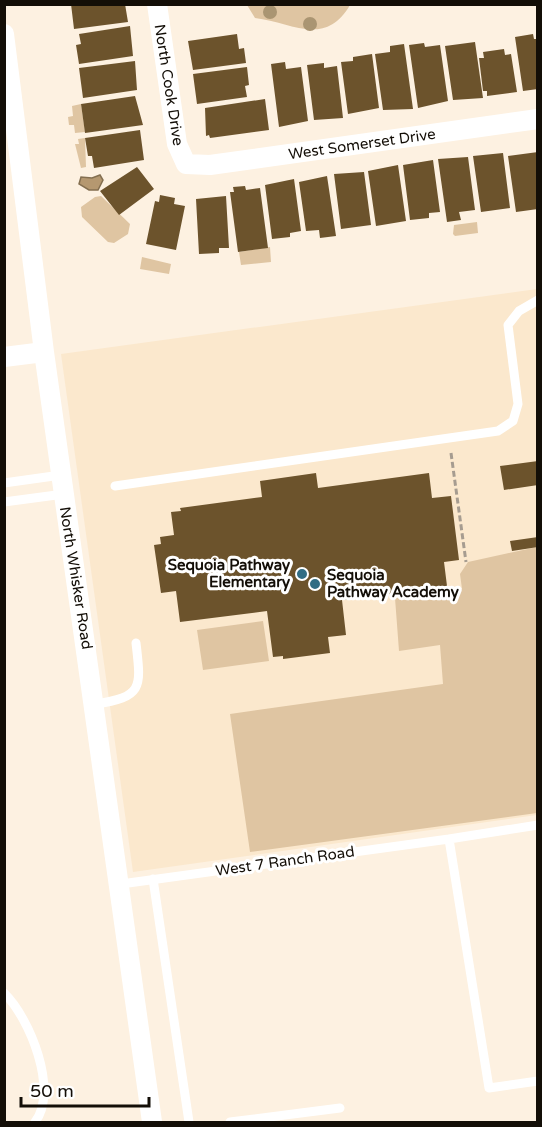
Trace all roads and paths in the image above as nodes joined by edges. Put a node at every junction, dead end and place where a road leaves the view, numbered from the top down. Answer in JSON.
{"nodes":[{"id":1,"x":157,"y":4,"type":"edge"},
{"id":2,"x":4,"y":33,"type":"edge"},
{"id":3,"x":537,"y":119,"type":"edge"},
{"id":4,"x":186,"y":164,"type":"joint"},
{"id":5,"x":537,"y":300,"type":"edge"},
{"id":6,"x":44,"y":351,"type":"junction"},
{"id":7,"x":4,"y":357,"type":"edge"},
{"id":8,"x":451,"y":453,"type":"dead end"},
{"id":9,"x":4,"y":483,"type":"edge"},
{"id":10,"x":62,"y":484,"type":"junction"},
{"id":11,"x":115,"y":486,"type":"dead end"},
{"id":12,"x":4,"y":502,"type":"edge"},
{"id":13,"x":466,"y":562,"type":"dead end"},
{"id":14,"x":136,"y":643,"type":"dead end"},
{"id":15,"x":95,"y":704,"type":"junction"},
{"id":16,"x":537,"y":825,"type":"edge"},
{"id":17,"x":448,"y":838,"type":"junction"},
{"id":18,"x":153,"y":879,"type":"junction"},
{"id":19,"x":121,"y":884,"type":"junction"},
{"id":20,"x":4,"y":993,"type":"edge"},
{"id":21,"x":537,"y":1081,"type":"edge"},
{"id":22,"x":340,"y":1108,"type":"dead end"},
{"id":23,"x":35,"y":1122,"type":"edge"},
{"id":24,"x":153,"y":1122,"type":"edge"},
{"id":25,"x":189,"y":1122,"type":"edge"},
{"id":26,"x":230,"y":1122,"type":"edge"}],
"edges":[{"from":1,"to":4,"type":"street","name":"North Cook Drive"},
{"from":2,"to":6,"type":"street","name":"North Whisker Road"},
{"from":3,"to":4,"type":"street","name":"West Somerset Drive"},
{"from":5,"to":11,"type":"lane"},
{"from":6,"to":7,"type":"street"},
{"from":6,"to":10,"type":"street","name":"North Whisker Road"},
{"from":8,"to":13,"type":"path"},
{"from":9,"to":10,"type":"lane"},
{"from":10,"to":12,"type":"lane"},
{"from":10,"to":15,"type":"street","name":"North Whisker Road"},
{"from":14,"to":15,"type":"lane"},
{"from":15,"to":19,"type":"street","name":"North Whisker Road"},
{"from":16,"to":17,"type":"lane","name":"West 7 Ranch Road"},
{"from":17,"to":18,"type":"lane","name":"West 7 Ranch Road"},
{"from":17,"to":21,"type":"lane"},
{"from":18,"to":19,"type":"lane","name":"West 7 Ranch Road"},
{"from":18,"to":25,"type":"lane"},
{"from":19,"to":24,"type":"street","name":"North Whisker Road"},
{"from":20,"to":23,"type":"lane"},
{"from":22,"to":26,"type":"lane"}]}
